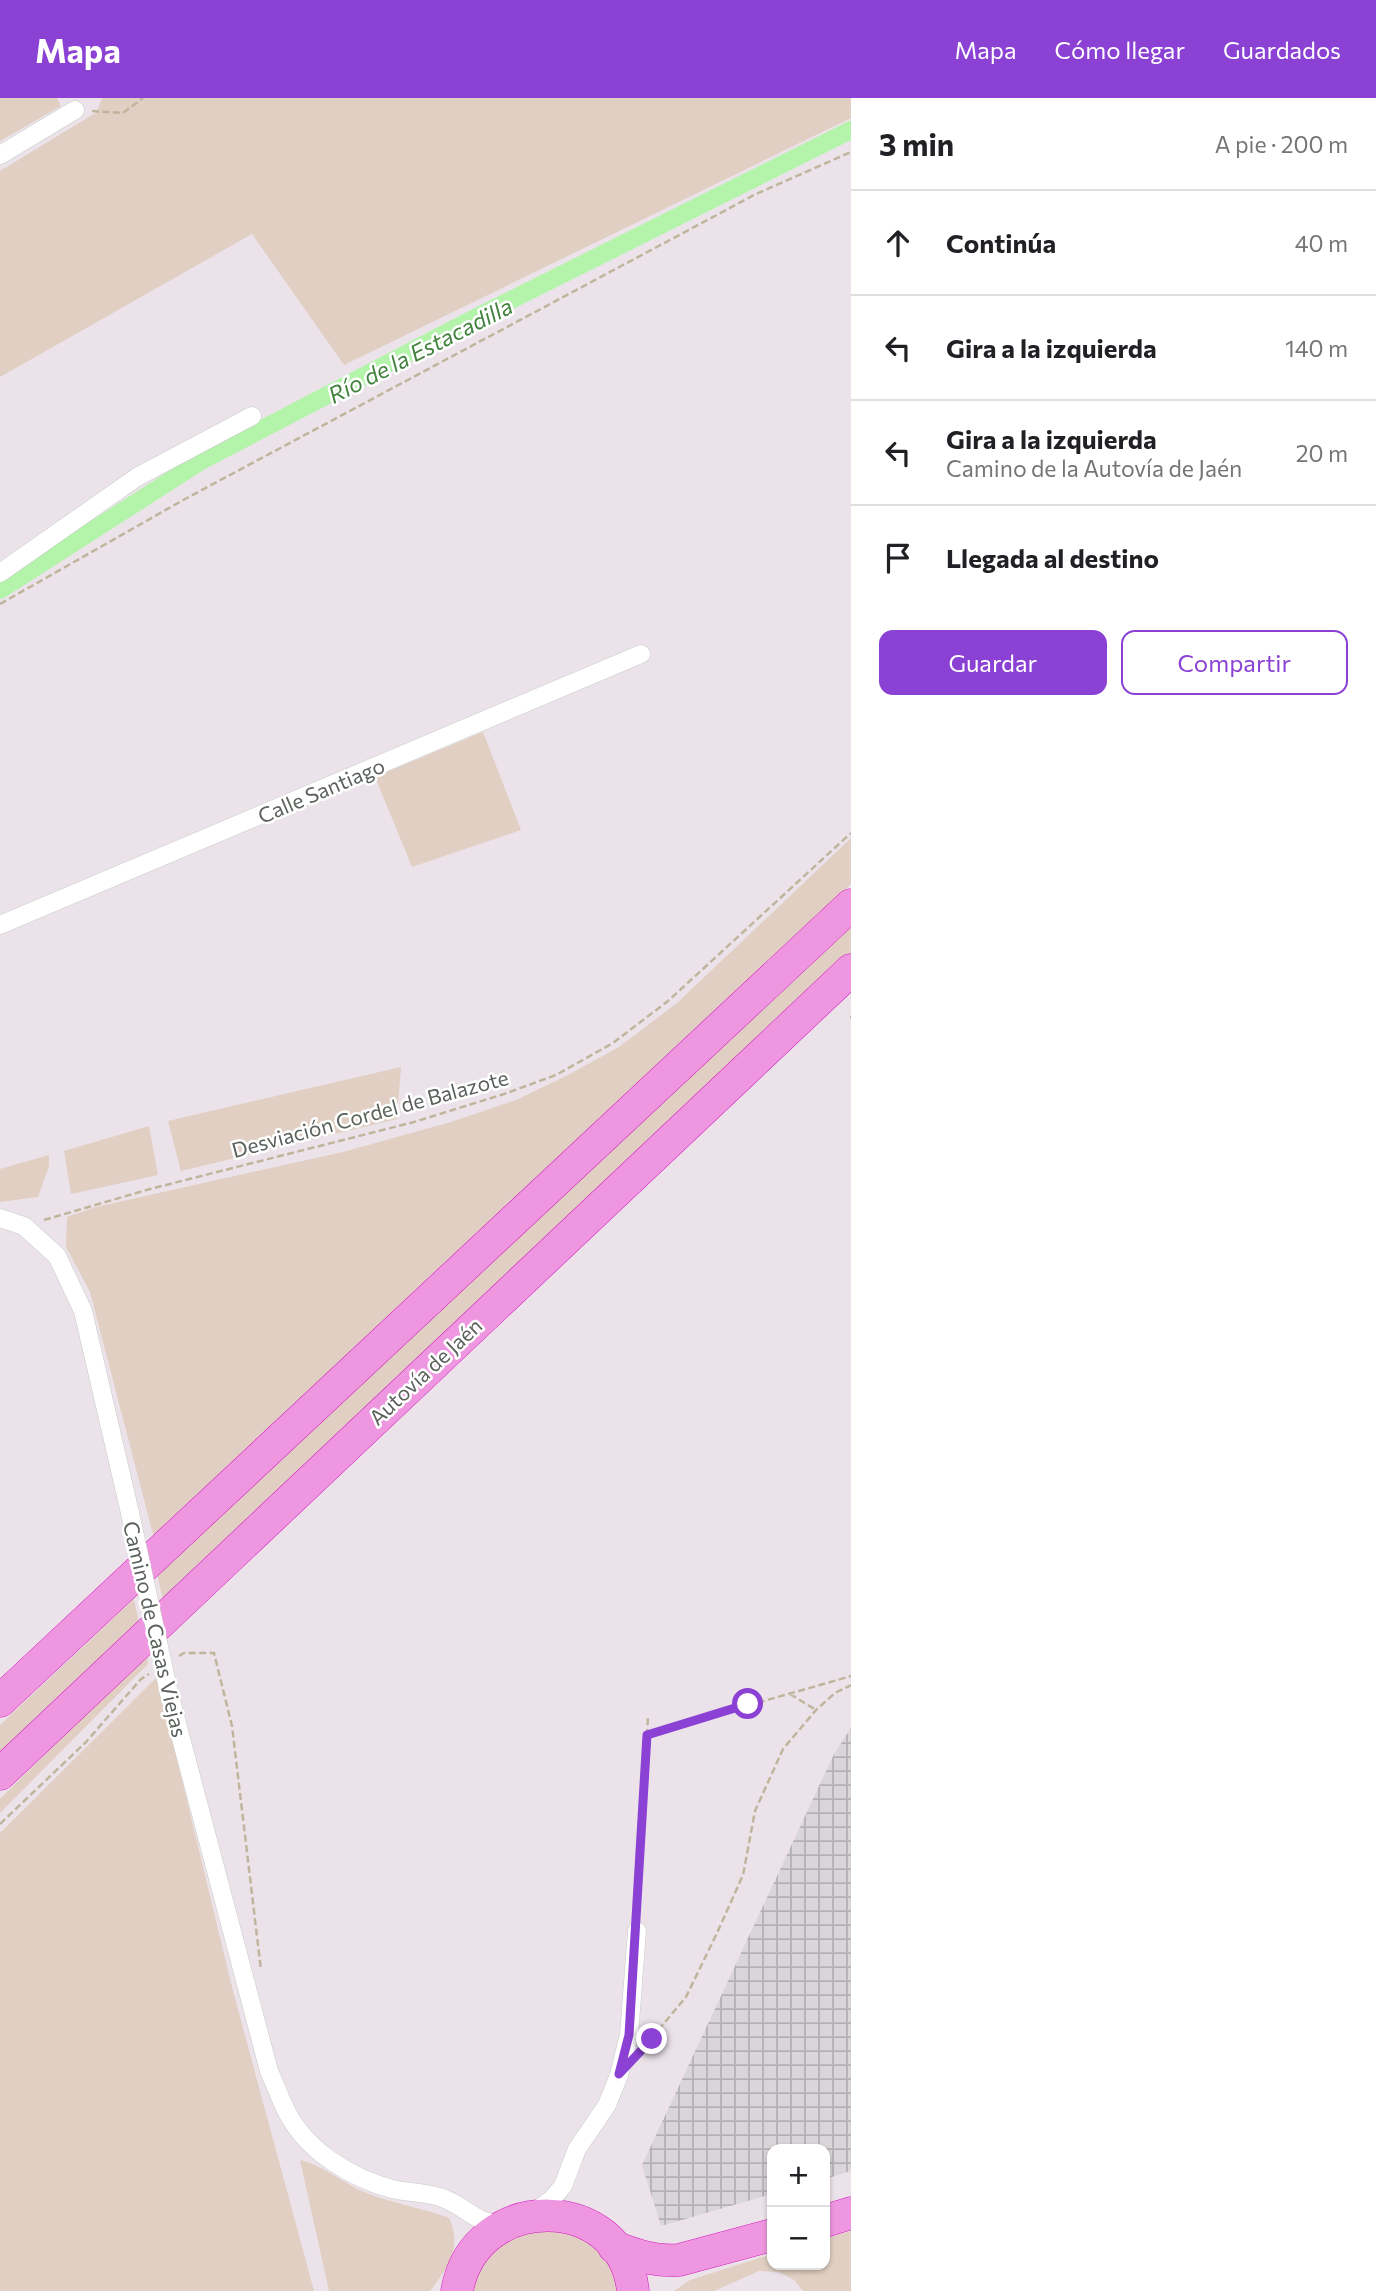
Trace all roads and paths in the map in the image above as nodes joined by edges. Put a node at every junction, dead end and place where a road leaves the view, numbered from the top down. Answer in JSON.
{"nodes":[{"id":1,"x":143,"y":98,"type":"edge"},
{"id":2,"x":75,"y":110,"type":"joint"},
{"id":3,"x":851,"y":152,"type":"edge"},
{"id":4,"x":0,"y":155,"type":"edge"},
{"id":5,"x":252,"y":416,"type":"dead end"},
{"id":6,"x":0,"y":573,"type":"edge"},
{"id":7,"x":0,"y":604,"type":"edge"},
{"id":8,"x":641,"y":654,"type":"dead end"},
{"id":9,"x":851,"y":832,"type":"edge"},
{"id":10,"x":851,"y":905,"type":"edge"},
{"id":11,"x":0,"y":925,"type":"edge"},
{"id":12,"x":851,"y":970,"type":"edge"},
{"id":13,"x":0,"y":1217,"type":"edge"},
{"id":14,"x":24,"y":1226,"type":"junction"},
{"id":15,"x":851,"y":1676,"type":"edge"},
{"id":16,"x":851,"y":1685,"type":"edge"},
{"id":17,"x":790,"y":1694,"type":"junction"},
{"id":18,"x":0,"y":1700,"type":"edge"},
{"id":19,"x":816,"y":1710,"type":"junction"},
{"id":20,"x":648,"y":1716,"type":"dead end"},
{"id":21,"x":647,"y":1735,"type":"junction"},
{"id":22,"x":0,"y":1774,"type":"edge"},
{"id":23,"x":636,"y":1931,"type":"joint"},
{"id":24,"x":644,"y":2048,"type":"dead end"},
{"id":25,"x":569,"y":2171,"type":"junction"},
{"id":26,"x":460,"y":2209,"type":"junction"},
{"id":27,"x":851,"y":2213,"type":"edge"},
{"id":28,"x":830,"y":2219,"type":"edge"},
{"id":29,"x":516,"y":2221,"type":"junction"},
{"id":30,"x":582,"y":2222,"type":"junction"},
{"id":31,"x":767,"y":2236,"type":"edge"},
{"id":32,"x":614,"y":2247,"type":"junction"},
{"id":33,"x":678,"y":2260,"type":"junction"},
{"id":34,"x":460,"y":2277,"type":"edge"},
{"id":35,"x":633,"y":2291,"type":"edge"},
{"id":36,"x":648,"y":2291,"type":"edge"}],
"edges":[{"from":1,"to":2,"type":"path"},
{"from":2,"to":4,"type":"street"},
{"from":3,"to":7,"type":"path"},
{"from":5,"to":6,"type":"street"},
{"from":8,"to":11,"type":"street","name":"Calle Santiago"},
{"from":9,"to":14,"type":"path","name":"Desviación Cordel de Balazote"},
{"from":10,"to":18,"type":"highway"},
{"from":12,"to":22,"type":"highway","name":"Autovía de Jaén"},
{"from":13,"to":14,"type":"street","name":"Camino de Casas Viejas"},
{"from":14,"to":26,"type":"street","name":"Camino de Casas Viejas","bridge":true},
{"from":15,"to":17,"type":"path"},
{"from":16,"to":19,"type":"path"},
{"from":17,"to":19,"type":"path"},
{"from":17,"to":21,"type":"path"},
{"from":19,"to":24,"type":"path"},
{"from":20,"to":21,"type":"path"},
{"from":21,"to":23,"type":"path"},
{"from":23,"to":25,"type":"street"},
{"from":25,"to":29,"type":"street"},
{"from":25,"to":30,"type":"street"},
{"from":26,"to":29,"type":"street","name":"Camino de Casas Viejas"},
{"from":26,"to":34,"type":"street"},
{"from":27,"to":28,"type":"highway"},
{"from":29,"to":30,"type":"highway"},
{"from":29,"to":34,"type":"highway"},
{"from":30,"to":32,"type":"highway"},
{"from":31,"to":33,"type":"highway"},
{"from":32,"to":33,"type":"highway"},
{"from":32,"to":35,"type":"highway"},
{"from":33,"to":36,"type":"highway"}]}
